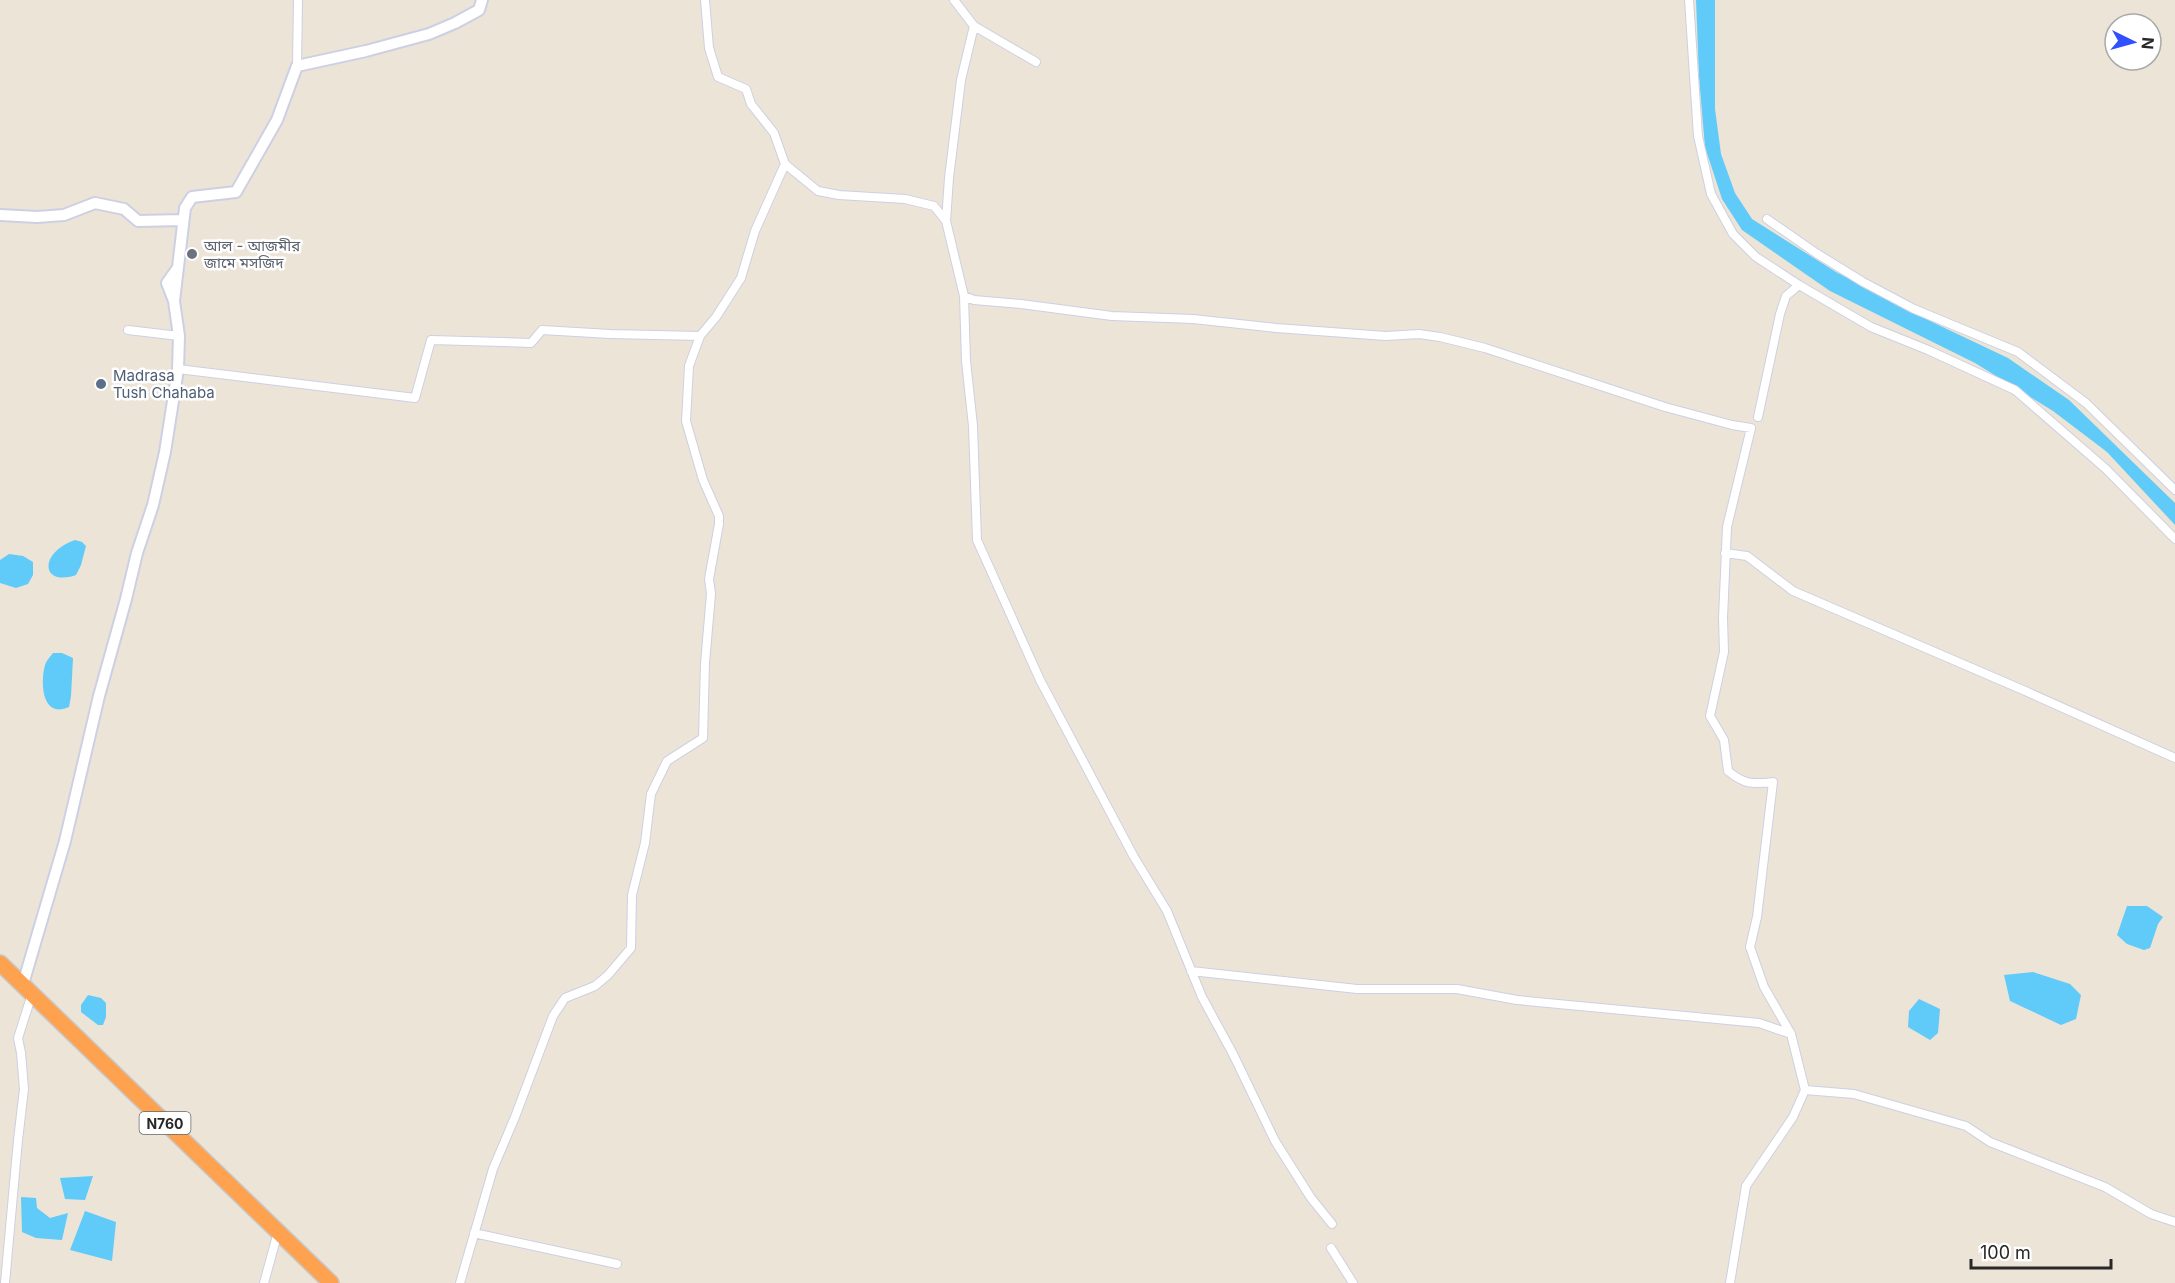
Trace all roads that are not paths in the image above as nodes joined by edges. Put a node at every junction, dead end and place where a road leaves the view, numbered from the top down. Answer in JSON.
{"nodes":[{"id":1,"x":298,"y":0,"type":"edge"},
{"id":2,"x":482,"y":0,"type":"edge"},
{"id":3,"x":705,"y":0,"type":"edge"},
{"id":4,"x":954,"y":0,"type":"edge"},
{"id":5,"x":1689,"y":0,"type":"edge"},
{"id":6,"x":974,"y":26,"type":"junction"},
{"id":7,"x":1036,"y":62,"type":"dead end"},
{"id":8,"x":297,"y":66,"type":"junction"},
{"id":9,"x":785,"y":164,"type":"junction"},
{"id":10,"x":0,"y":215,"type":"edge"},
{"id":11,"x":1767,"y":219,"type":"dead end"},
{"id":12,"x":183,"y":220,"type":"junction"},
{"id":13,"x":946,"y":220,"type":"junction"},
{"id":14,"x":1799,"y":285,"type":"junction"},
{"id":15,"x":964,"y":296,"type":"junction"},
{"id":16,"x":128,"y":330,"type":"dead end"},
{"id":17,"x":179,"y":336,"type":"junction"},
{"id":18,"x":700,"y":336,"type":"junction"},
{"id":19,"x":178,"y":369,"type":"junction"},
{"id":20,"x":1758,"y":417,"type":"dead end"},
{"id":21,"x":2175,"y":490,"type":"edge"},
{"id":22,"x":2175,"y":539,"type":"edge"},
{"id":23,"x":1725,"y":553,"type":"junction"},
{"id":24,"x":2175,"y":758,"type":"edge"},
{"id":25,"x":0,"y":963,"type":"edge"},
{"id":26,"x":1191,"y":971,"type":"junction"},
{"id":27,"x":27,"y":989,"type":"junction"},
{"id":28,"x":1791,"y":1034,"type":"junction"},
{"id":29,"x":1805,"y":1090,"type":"junction"},
{"id":30,"x":2175,"y":1222,"type":"edge"},
{"id":31,"x":1332,"y":1224,"type":"dead end"},
{"id":32,"x":278,"y":1232,"type":"junction"},
{"id":33,"x":474,"y":1233,"type":"junction"},
{"id":34,"x":1331,"y":1248,"type":"dead end"},
{"id":35,"x":617,"y":1264,"type":"dead end"},
{"id":36,"x":5,"y":1283,"type":"edge"},
{"id":37,"x":264,"y":1283,"type":"edge"},
{"id":38,"x":331,"y":1283,"type":"edge"},
{"id":39,"x":460,"y":1283,"type":"edge"},
{"id":40,"x":1353,"y":1283,"type":"edge"},
{"id":41,"x":1731,"y":1283,"type":"edge"}],
"edges":[{"from":1,"to":8,"type":"street"},
{"from":2,"to":8,"type":"street"},
{"from":3,"to":9,"type":"street"},
{"from":4,"to":6,"type":"street"},
{"from":5,"to":14,"type":"street"},
{"from":6,"to":7,"type":"street"},
{"from":6,"to":13,"type":"street"},
{"from":8,"to":12,"type":"street"},
{"from":9,"to":13,"type":"street"},
{"from":9,"to":18,"type":"street"},
{"from":10,"to":12,"type":"street"},
{"from":11,"to":21,"type":"street"},
{"from":12,"to":17,"type":"street"},
{"from":13,"to":15,"type":"street"},
{"from":14,"to":20,"type":"street"},
{"from":14,"to":22,"type":"street"},
{"from":15,"to":23,"type":"street"},
{"from":15,"to":26,"type":"street"},
{"from":16,"to":17,"type":"street"},
{"from":17,"to":19,"type":"street"},
{"from":18,"to":19,"type":"street"},
{"from":18,"to":33,"type":"street"},
{"from":19,"to":27,"type":"street"},
{"from":23,"to":24,"type":"street"},
{"from":23,"to":28,"type":"street"},
{"from":25,"to":27,"type":"highway","number":"N760"},
{"from":26,"to":28,"type":"street"},
{"from":26,"to":31,"type":"street"},
{"from":27,"to":32,"type":"highway","number":"N760"},
{"from":27,"to":36,"type":"street"},
{"from":28,"to":29,"type":"street"},
{"from":29,"to":30,"type":"street"},
{"from":29,"to":41,"type":"street"},
{"from":32,"to":37,"type":"street"},
{"from":32,"to":38,"type":"highway","number":"N760"},
{"from":33,"to":35,"type":"street"},
{"from":33,"to":39,"type":"street"},
{"from":34,"to":40,"type":"street"}]}
